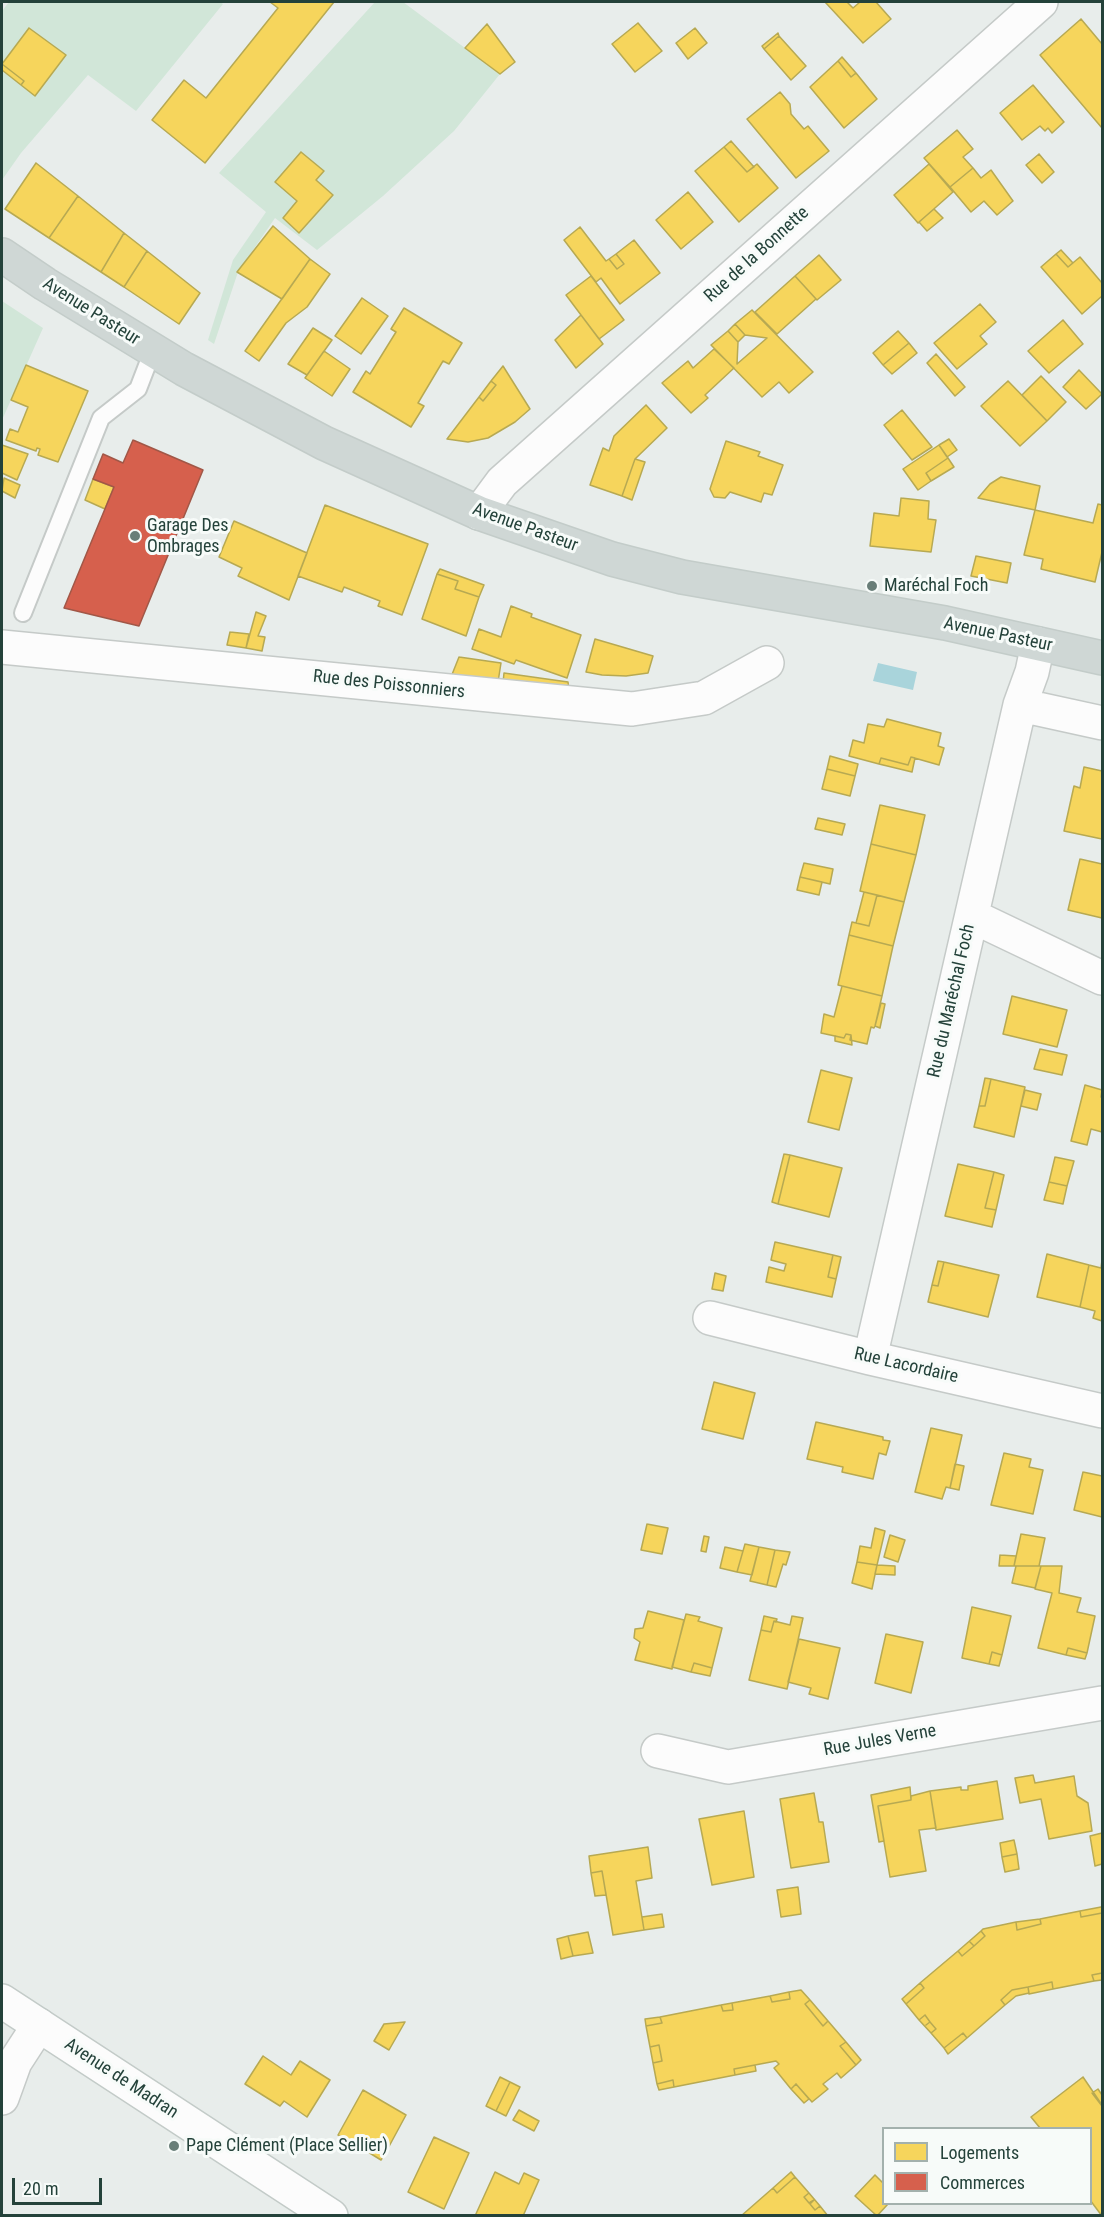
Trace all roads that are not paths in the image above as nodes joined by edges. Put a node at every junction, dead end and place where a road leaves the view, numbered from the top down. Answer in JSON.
{"nodes":[{"id":1,"x":1041,"y":2,"type":"edge"},
{"id":2,"x":2,"y":255,"type":"edge"},
{"id":3,"x":153,"y":350,"type":"junction"},
{"id":4,"x":479,"y":513,"type":"junction"},
{"id":5,"x":23,"y":613,"type":"dead end"},
{"id":6,"x":1038,"y":644,"type":"junction"},
{"id":7,"x":2,"y":647,"type":"edge"},
{"id":8,"x":1102,"y":658,"type":"edge"},
{"id":9,"x":767,"y":663,"type":"dead end"},
{"id":10,"x":1020,"y":705,"type":"junction"},
{"id":11,"x":1102,"y":723,"type":"edge"},
{"id":12,"x":972,"y":916,"type":"junction"},
{"id":13,"x":1102,"y":978,"type":"edge"},
{"id":14,"x":710,"y":1318,"type":"dead end"},
{"id":15,"x":870,"y":1358,"type":"junction"},
{"id":16,"x":1102,"y":1411,"type":"edge"},
{"id":17,"x":1102,"y":1703,"type":"edge"},
{"id":18,"x":658,"y":1751,"type":"dead end"},
{"id":19,"x":2,"y":2001,"type":"edge"},
{"id":20,"x":39,"y":2025,"type":"junction"},
{"id":21,"x":2,"y":2098,"type":"edge"},
{"id":22,"x":331,"y":2216,"type":"edge"}],
"edges":[{"from":1,"to":4,"type":"street","name":"Rue de la Bonnette"},
{"from":2,"to":3,"type":"main road","name":"Avenue Pasteur"},
{"from":3,"to":4,"type":"main road","name":"Avenue Pasteur"},
{"from":3,"to":5,"type":"lane"},
{"from":4,"to":6,"type":"main road","name":"Avenue Pasteur"},
{"from":6,"to":8,"type":"main road","name":"Avenue Pasteur"},
{"from":6,"to":10,"type":"street","name":"Rue du Maréchal Foch"},
{"from":7,"to":9,"type":"street","name":"Rue des Poissonniers"},
{"from":10,"to":11,"type":"street"},
{"from":10,"to":12,"type":"street","name":"Rue du Maréchal Foch"},
{"from":12,"to":13,"type":"street"},
{"from":12,"to":15,"type":"street","name":"Rue du Maréchal Foch"},
{"from":14,"to":15,"type":"street","name":"Rue Lacordaire"},
{"from":15,"to":16,"type":"street","name":"Rue Lacordaire"},
{"from":17,"to":18,"type":"street","name":"Rue Jules Verne"},
{"from":19,"to":20,"type":"street","name":"Avenue de Madran"},
{"from":20,"to":21,"type":"street"},
{"from":20,"to":22,"type":"street","name":"Avenue de Madran"}]}
